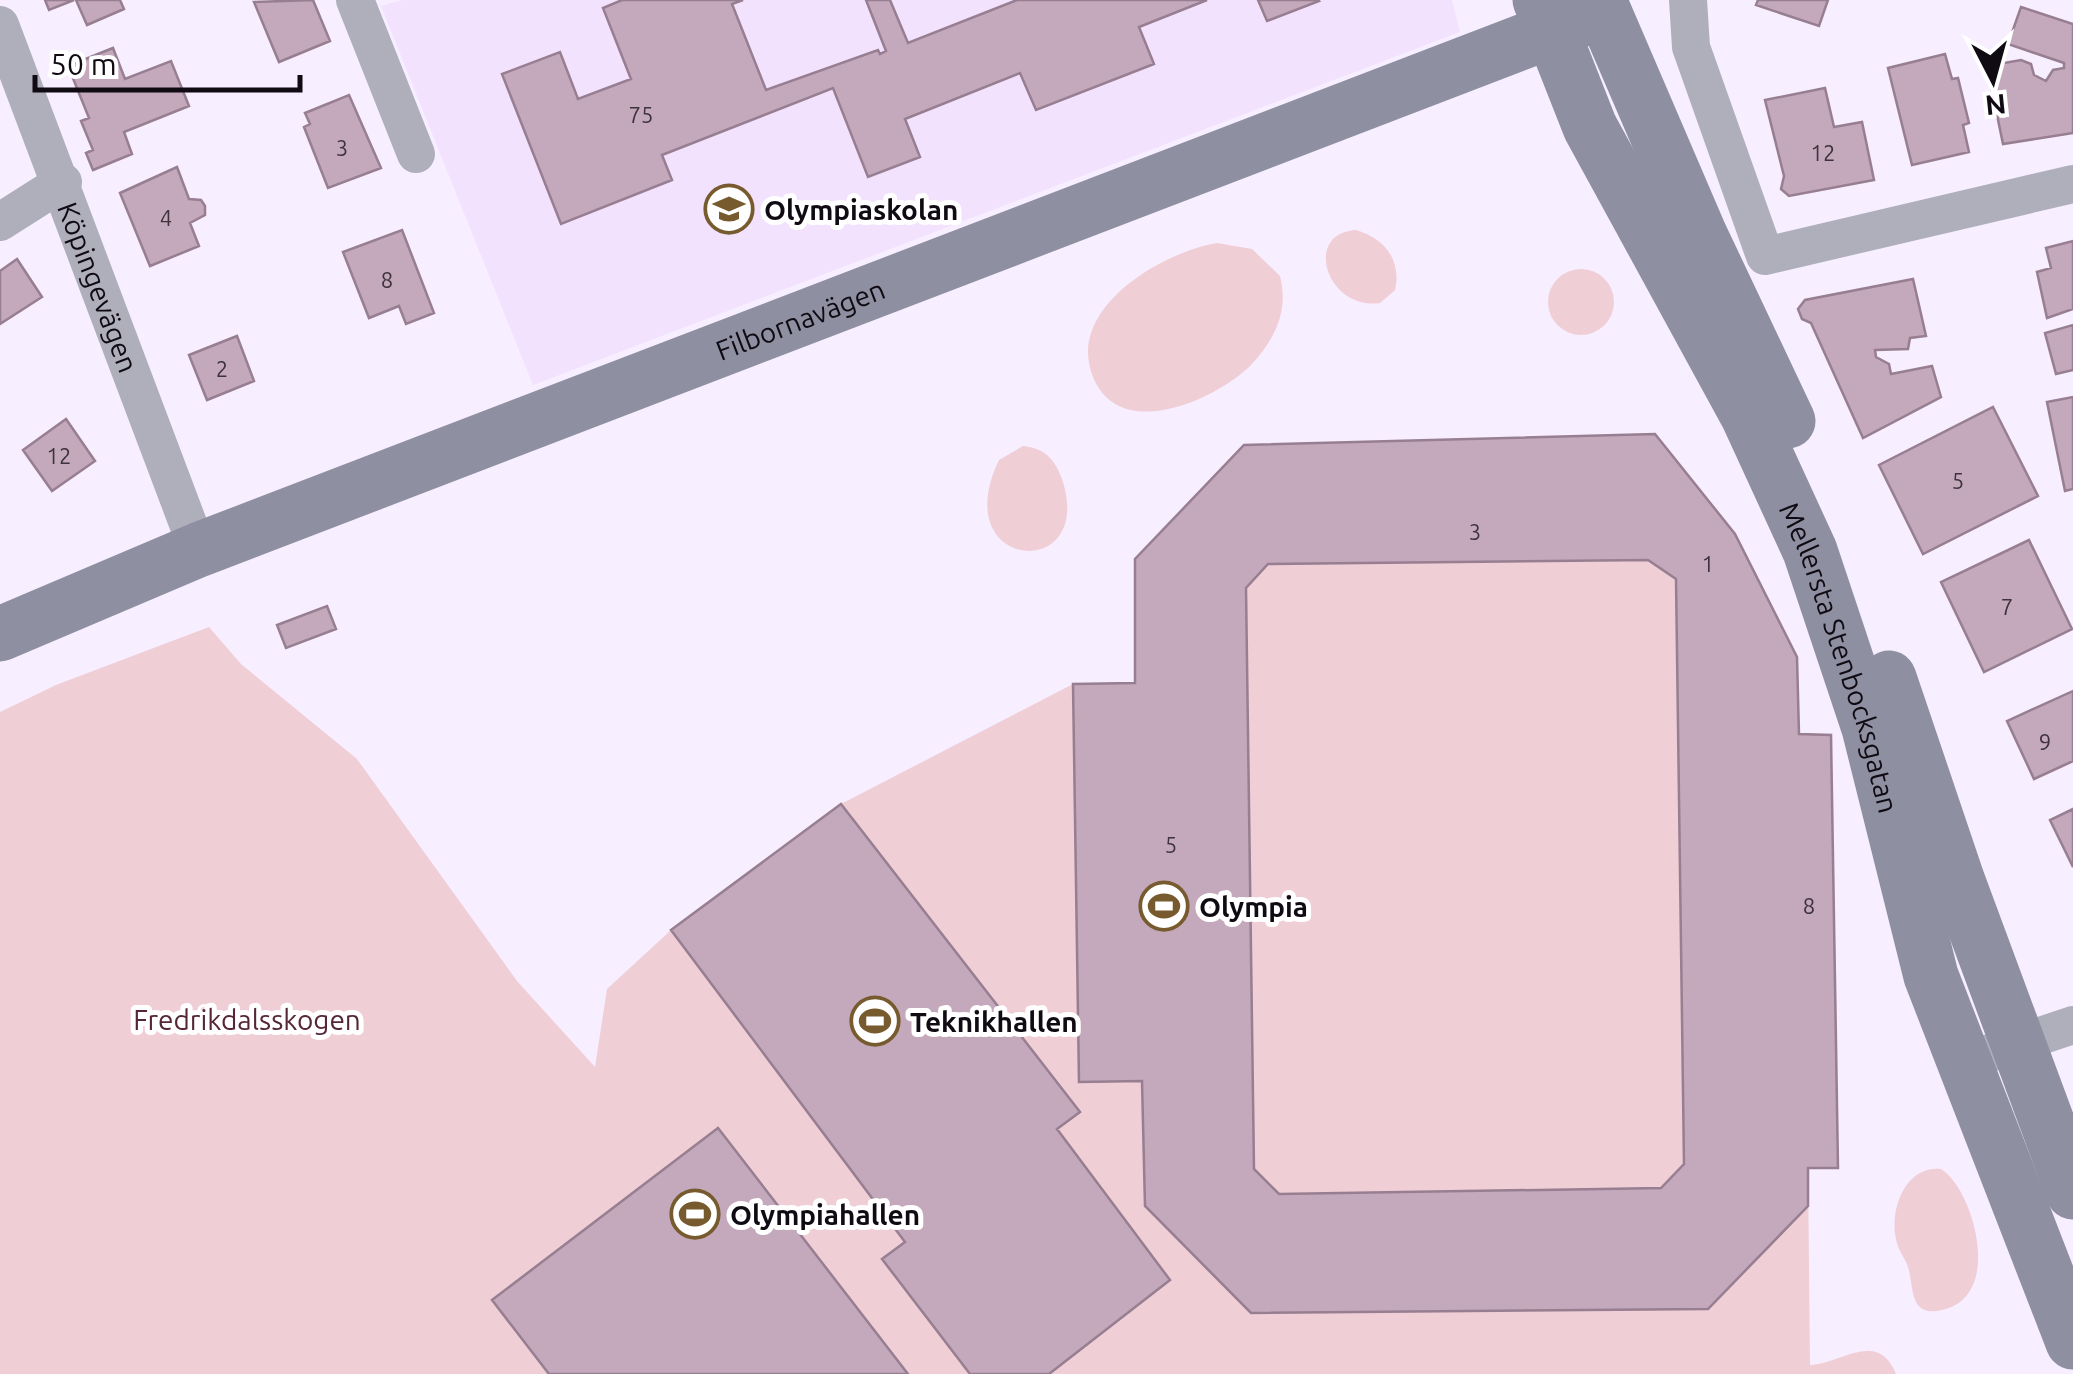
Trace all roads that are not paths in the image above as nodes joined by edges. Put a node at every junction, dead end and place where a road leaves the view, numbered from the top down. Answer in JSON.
{"nodes":[{"id":1,"x":354,"y":0,"type":"edge"},
{"id":2,"x":1688,"y":0,"type":"edge"},
{"id":3,"x":1601,"y":6,"type":"edge"},
{"id":4,"x":1546,"y":16,"type":"edge"},
{"id":5,"x":0,"y":25,"type":"edge"},
{"id":6,"x":416,"y":154,"type":"dead end"},
{"id":7,"x":62,"y":182,"type":"junction"},
{"id":8,"x":2073,"y":184,"type":"edge"},
{"id":9,"x":0,"y":222,"type":"edge"},
{"id":10,"x":198,"y":550,"type":"junction"},
{"id":11,"x":0,"y":634,"type":"edge"},
{"id":12,"x":2073,"y":1025,"type":"edge"},
{"id":13,"x":2018,"y":1043,"type":"junction"},
{"id":14,"x":1963,"y":1062,"type":"junction"},
{"id":15,"x":2073,"y":1192,"type":"edge"},
{"id":16,"x":2073,"y":1342,"type":"edge"}],
"edges":[{"from":1,"to":6,"type":"street"},
{"from":2,"to":8,"type":"street"},
{"from":3,"to":4,"type":"main road","name":"Filbornavägen"},
{"from":3,"to":13,"type":"main road","name":"Mellersta Stenbocksgatan"},
{"from":4,"to":10,"type":"main road","name":"Filbornavägen"},
{"from":4,"to":14,"type":"main road","name":"Mellersta Stenbocksgatan"},
{"from":5,"to":7,"type":"street","name":"Köpingevägen"},
{"from":7,"to":9,"type":"street"},
{"from":7,"to":10,"type":"street","name":"Köpingevägen"},
{"from":10,"to":11,"type":"main road","name":"Filbornavägen"},
{"from":12,"to":13,"type":"street"},
{"from":13,"to":14,"type":"street"},
{"from":13,"to":15,"type":"main road","name":"Mellersta Stenbocksgatan"},
{"from":14,"to":16,"type":"main road","name":"Mellersta Stenbocksgatan"}]}
